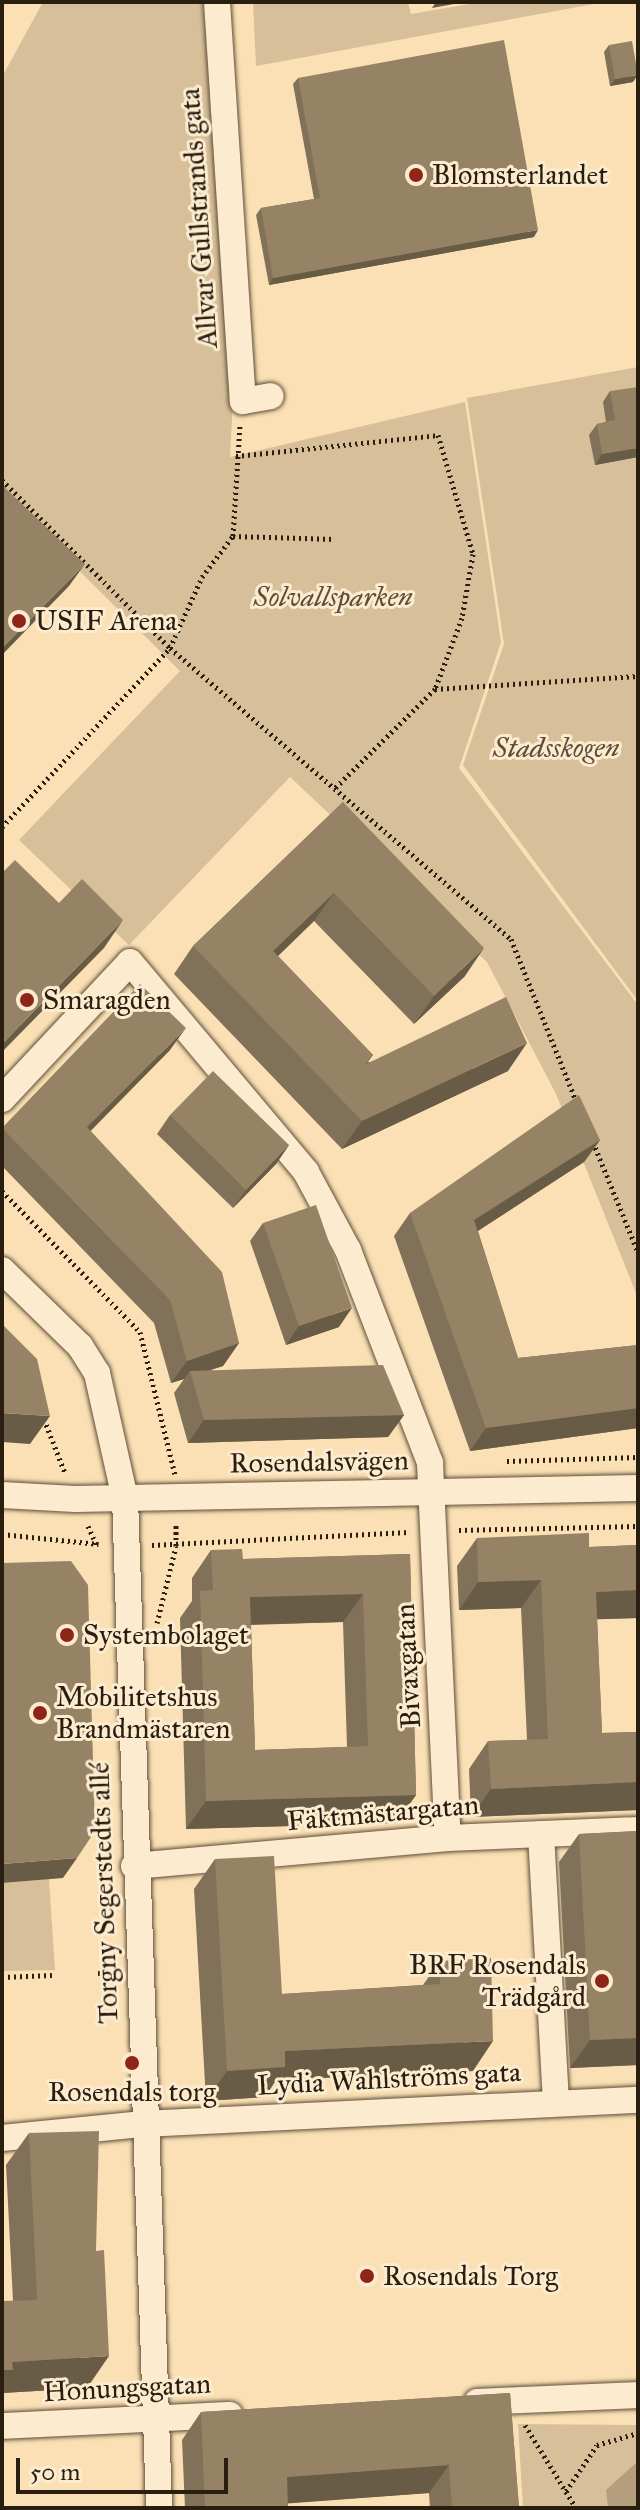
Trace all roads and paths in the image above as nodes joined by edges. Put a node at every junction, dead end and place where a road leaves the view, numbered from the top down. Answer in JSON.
{"nodes":[{"id":1,"x":217,"y":2,"type":"edge"},
{"id":2,"x":271,"y":396,"type":"dead end"},
{"id":3,"x":243,"y":401,"type":"junction"},
{"id":4,"x":236,"y":456,"type":"junction"},
{"id":5,"x":2,"y":480,"type":"edge"},
{"id":6,"x":233,"y":536,"type":"junction"},
{"id":7,"x":335,"y":539,"type":"dead end"},
{"id":8,"x":170,"y":648,"type":"junction"},
{"id":9,"x":636,"y":676,"type":"edge"},
{"id":10,"x":435,"y":689,"type":"junction"},
{"id":11,"x":334,"y":789,"type":"junction"},
{"id":12,"x":2,"y":827,"type":"edge"},
{"id":13,"x":2,"y":1099,"type":"edge"},
{"id":14,"x":581,"y":1114,"type":"edge"},
{"id":15,"x":587,"y":1128,"type":"edge"},
{"id":16,"x":638,"y":1252,"type":"edge"},
{"id":17,"x":2,"y":1270,"type":"edge"},
{"id":18,"x":39,"y":1409,"type":"edge"},
{"id":19,"x":638,"y":1488,"type":"edge"},
{"id":20,"x":432,"y":1491,"type":"junction"},
{"id":21,"x":2,"y":1495,"type":"edge"},
{"id":22,"x":125,"y":1498,"type":"junction"},
{"id":23,"x":75,"y":1499,"type":"junction"},
{"id":24,"x":638,"y":1526,"type":"edge"},
{"id":25,"x":434,"y":1531,"type":"junction"},
{"id":26,"x":2,"y":1534,"type":"edge"},
{"id":27,"x":97,"y":1544,"type":"junction"},
{"id":28,"x":128,"y":1545,"type":"junction"},
{"id":29,"x":638,"y":1830,"type":"edge"},
{"id":30,"x":541,"y":1834,"type":"junction"},
{"id":31,"x":448,"y":1838,"type":"junction"},
{"id":32,"x":134,"y":1866,"type":"junction"},
{"id":33,"x":121,"y":1972,"type":"dead end"},
{"id":34,"x":98,"y":1973,"type":"dead end"},
{"id":35,"x":52,"y":1975,"type":"dead end"},
{"id":36,"x":2,"y":1977,"type":"edge"},
{"id":37,"x":638,"y":2100,"type":"edge"},
{"id":38,"x":556,"y":2102,"type":"junction"},
{"id":39,"x":143,"y":2124,"type":"junction"},
{"id":40,"x":2,"y":2138,"type":"edge"},
{"id":41,"x":638,"y":2395,"type":"edge"},
{"id":42,"x":510,"y":2400,"type":"junction"},
{"id":43,"x":447,"y":2404,"type":"edge"},
{"id":44,"x":257,"y":2414,"type":"edge"},
{"id":45,"x":156,"y":2419,"type":"junction"},
{"id":46,"x":2,"y":2426,"type":"edge"},
{"id":47,"x":511,"y":2431,"type":"edge"},
{"id":48,"x":638,"y":2433,"type":"edge"},
{"id":49,"x":566,"y":2491,"type":"junction"},
{"id":50,"x":159,"y":2508,"type":"edge"},
{"id":51,"x":576,"y":2508,"type":"edge"}],
"edges":[{"from":1,"to":3,"type":"street","name":"Allvar Gullstrands gata"},
{"from":2,"to":3,"type":"street"},
{"from":3,"to":4,"type":"path"},
{"from":4,"to":6,"type":"path"},
{"from":4,"to":10,"type":"path"},
{"from":5,"to":8,"type":"path"},
{"from":6,"to":7,"type":"path"},
{"from":6,"to":8,"type":"path"},
{"from":8,"to":11,"type":"path"},
{"from":8,"to":12,"type":"path"},
{"from":9,"to":10,"type":"path"},
{"from":10,"to":11,"type":"path"},
{"from":11,"to":14,"type":"path"},
{"from":13,"to":20,"type":"street"},
{"from":15,"to":16,"type":"path"},
{"from":17,"to":22,"type":"street","name":"Torgny Segerstedts allé"},
{"from":18,"to":23,"type":"path"},
{"from":19,"to":20,"type":"street","name":"Rosendalsvägen"},
{"from":20,"to":22,"type":"street","name":"Rosendalsvägen"},
{"from":20,"to":25,"type":"street","name":"Bivaxgatan"},
{"from":21,"to":23,"type":"street","name":"Rosendalsvägen"},
{"from":22,"to":23,"type":"street","name":"Rosendalsvägen"},
{"from":22,"to":28,"type":"street","name":"Torgny Segerstedts allé"},
{"from":23,"to":27,"type":"path"},
{"from":24,"to":25,"type":"path"},
{"from":25,"to":28,"type":"path"},
{"from":25,"to":31,"type":"street","name":"Bivaxgatan"},
{"from":26,"to":27,"type":"path"},
{"from":27,"to":28,"type":"path"},
{"from":28,"to":32,"type":"street","name":"Torgny Segerstedts allé"},
{"from":29,"to":30,"type":"street","name":"Fäktmästargatan"},
{"from":30,"to":31,"type":"street","name":"Fäktmästargatan"},
{"from":30,"to":38,"type":"street"},
{"from":31,"to":32,"type":"street","name":"Fäktmästargatan"},
{"from":32,"to":39,"type":"street","name":"Torgny Segerstedts allé"},
{"from":33,"to":34,"type":"path"},
{"from":35,"to":36,"type":"path"},
{"from":37,"to":38,"type":"street","name":"Lydia Wahlströms gata"},
{"from":38,"to":39,"type":"street","name":"Lydia Wahlströms gata"},
{"from":39,"to":40,"type":"street","name":"Lydia Wahlströms gata"},
{"from":39,"to":45,"type":"street","name":"Torgny Segerstedts allé"},
{"from":41,"to":42,"type":"street"},
{"from":42,"to":43,"type":"street"},
{"from":42,"to":47,"type":"street"},
{"from":42,"to":49,"type":"path"},
{"from":44,"to":45,"type":"street","name":"Honungsgatan"},
{"from":45,"to":46,"type":"street","name":"Honungsgatan"},
{"from":45,"to":50,"type":"street","name":"Torgny Segerstedts allé"},
{"from":48,"to":49,"type":"path"},
{"from":49,"to":51,"type":"path"}]}
